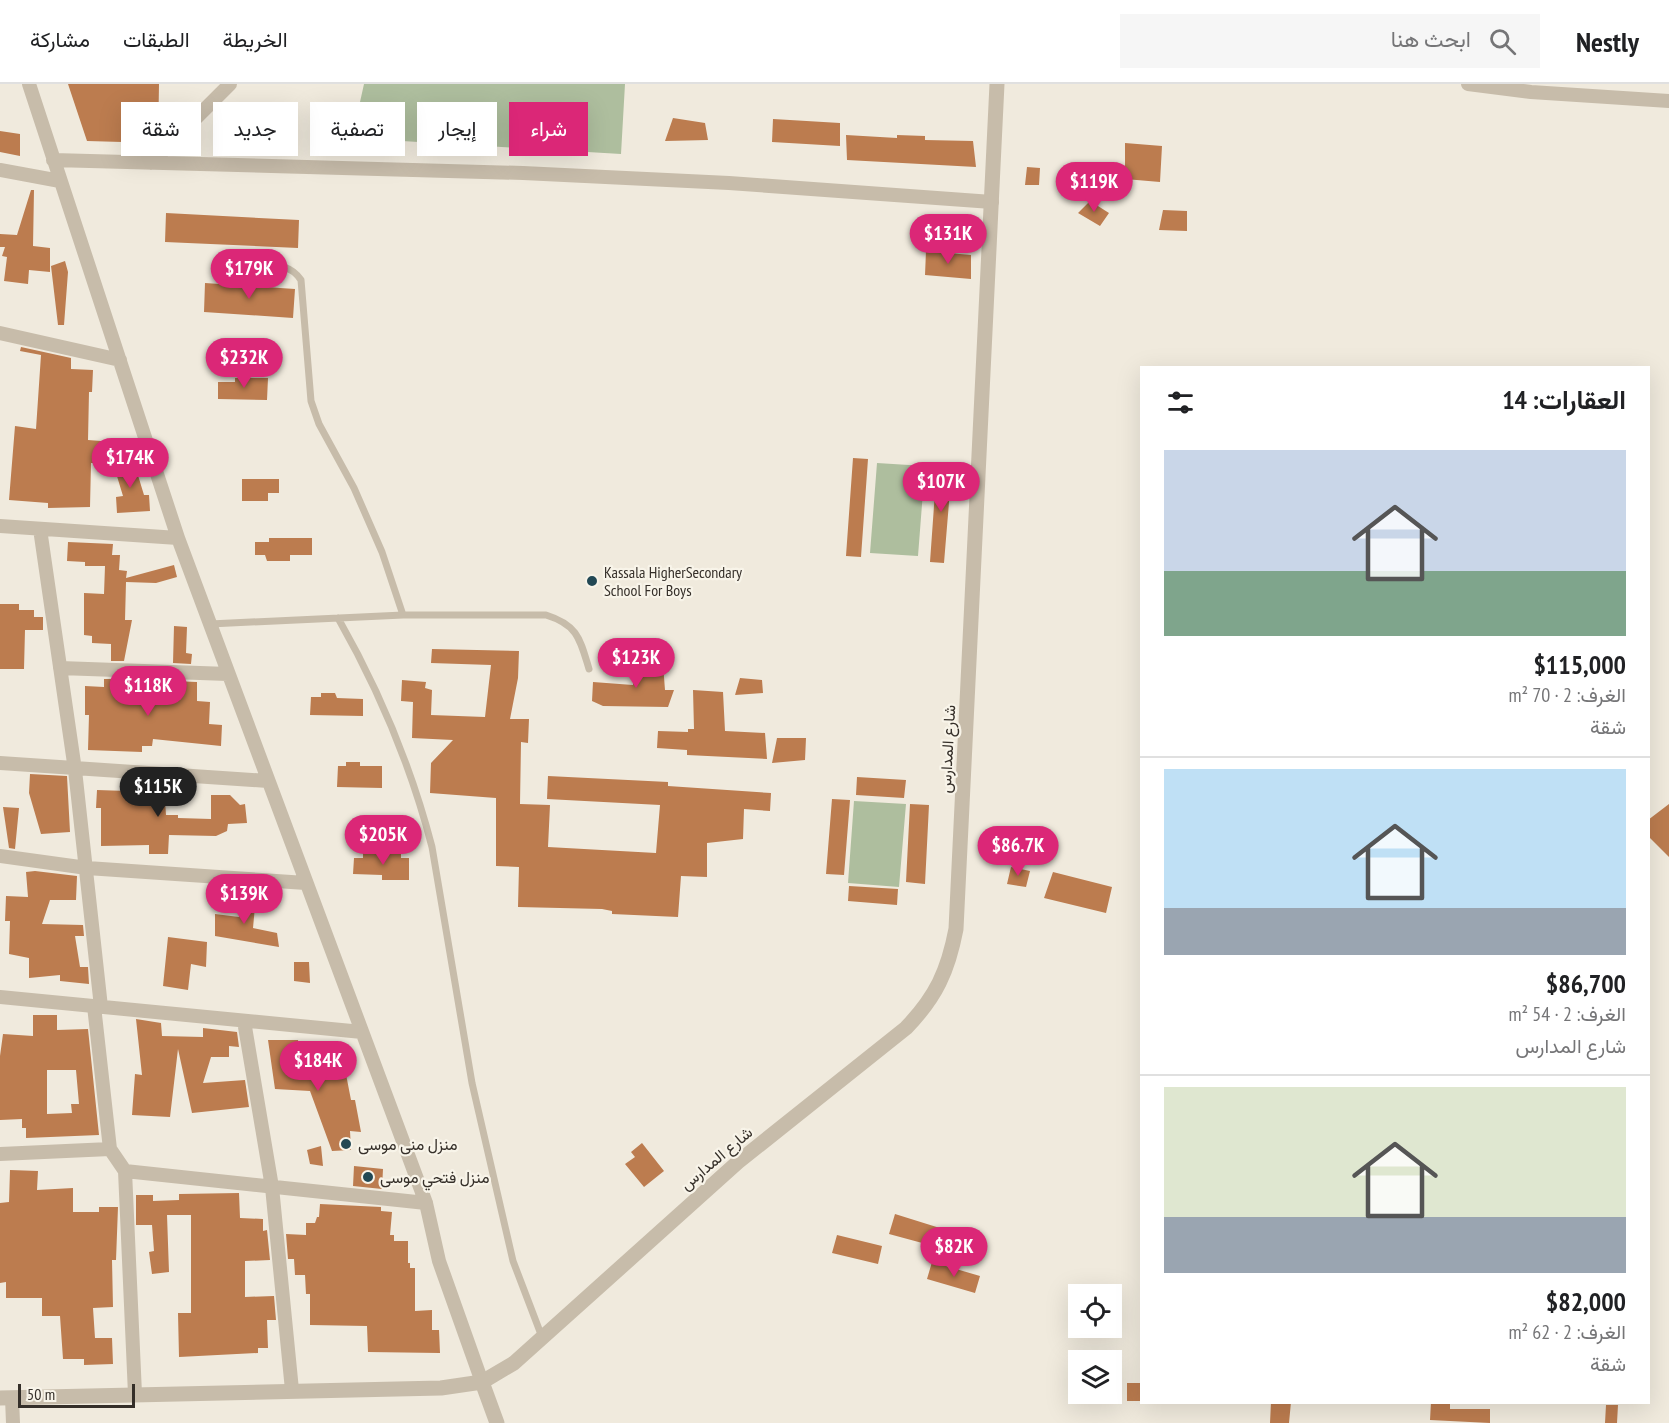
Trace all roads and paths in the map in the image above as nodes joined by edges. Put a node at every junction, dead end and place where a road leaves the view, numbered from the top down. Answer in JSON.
{"nodes":[{"id":1,"x":29,"y":84,"type":"edge"},
{"id":2,"x":230,"y":84,"type":"edge"},
{"id":3,"x":997,"y":84,"type":"edge"},
{"id":4,"x":1468,"y":84,"type":"edge"},
{"id":5,"x":1669,"y":101,"type":"edge"},
{"id":6,"x":53,"y":160,"type":"junction"},
{"id":7,"x":151,"y":163,"type":"junction"},
{"id":8,"x":0,"y":170,"type":"edge"},
{"id":9,"x":60,"y":181,"type":"junction"},
{"id":10,"x":992,"y":201,"type":"junction"},
{"id":11,"x":253,"y":263,"type":"dead end"},
{"id":12,"x":0,"y":334,"type":"edge"},
{"id":13,"x":120,"y":360,"type":"junction"},
{"id":14,"x":0,"y":526,"type":"edge"},
{"id":15,"x":40,"y":529,"type":"junction"},
{"id":16,"x":178,"y":538,"type":"junction"},
{"id":17,"x":403,"y":615,"type":"junction"},
{"id":18,"x":338,"y":618,"type":"junction"},
{"id":19,"x":210,"y":624,"type":"junction"},
{"id":20,"x":60,"y":668,"type":"junction"},
{"id":21,"x":589,"y":669,"type":"dead end"},
{"id":22,"x":228,"y":674,"type":"junction"},
{"id":23,"x":0,"y":763,"type":"edge"},
{"id":24,"x":75,"y":770,"type":"junction"},
{"id":25,"x":268,"y":781,"type":"junction"},
{"id":26,"x":0,"y":856,"type":"edge"},
{"id":27,"x":87,"y":868,"type":"junction"},
{"id":28,"x":306,"y":883,"type":"junction"},
{"id":29,"x":0,"y":997,"type":"edge"},
{"id":30,"x":97,"y":1007,"type":"junction"},
{"id":31,"x":244,"y":1021,"type":"junction"},
{"id":32,"x":362,"y":1032,"type":"junction"},
{"id":33,"x":110,"y":1149,"type":"junction"},
{"id":34,"x":0,"y":1154,"type":"edge"},
{"id":35,"x":125,"y":1171,"type":"junction"},
{"id":36,"x":272,"y":1187,"type":"junction"},
{"id":37,"x":426,"y":1203,"type":"junction"},
{"id":38,"x":542,"y":1336,"type":"junction"},
{"id":39,"x":482,"y":1382,"type":"junction"},
{"id":40,"x":292,"y":1390,"type":"junction"},
{"id":41,"x":135,"y":1394,"type":"junction"},
{"id":42,"x":6,"y":1398,"type":"edge"},
{"id":43,"x":13,"y":1423,"type":"edge"},
{"id":44,"x":496,"y":1423,"type":"edge"}],
"edges":[{"from":1,"to":6,"type":"street"},
{"from":2,"to":7,"type":"street"},
{"from":3,"to":10,"type":"street","name":"شارع المدارس"},
{"from":4,"to":5,"type":"street"},
{"from":6,"to":7,"type":"street"},
{"from":6,"to":9,"type":"street"},
{"from":7,"to":10,"type":"street"},
{"from":8,"to":9,"type":"street"},
{"from":9,"to":13,"type":"street"},
{"from":10,"to":38,"type":"street","name":"شارع المدارس"},
{"from":11,"to":17,"type":"lane"},
{"from":12,"to":13,"type":"street"},
{"from":13,"to":16,"type":"street"},
{"from":14,"to":15,"type":"street"},
{"from":15,"to":16,"type":"street"},
{"from":15,"to":20,"type":"street"},
{"from":16,"to":19,"type":"street"},
{"from":17,"to":18,"type":"lane"},
{"from":17,"to":21,"type":"lane"},
{"from":18,"to":19,"type":"lane"},
{"from":18,"to":38,"type":"lane"},
{"from":19,"to":22,"type":"street"},
{"from":20,"to":22,"type":"street"},
{"from":20,"to":24,"type":"street"},
{"from":22,"to":25,"type":"street"},
{"from":23,"to":24,"type":"street"},
{"from":24,"to":25,"type":"street"},
{"from":24,"to":27,"type":"street"},
{"from":25,"to":28,"type":"street"},
{"from":26,"to":27,"type":"street"},
{"from":27,"to":28,"type":"street"},
{"from":27,"to":30,"type":"street"},
{"from":28,"to":32,"type":"street"},
{"from":29,"to":30,"type":"street"},
{"from":30,"to":31,"type":"street"},
{"from":30,"to":33,"type":"street"},
{"from":31,"to":32,"type":"street"},
{"from":31,"to":36,"type":"street"},
{"from":32,"to":37,"type":"street"},
{"from":33,"to":34,"type":"street"},
{"from":33,"to":35,"type":"street"},
{"from":35,"to":36,"type":"street"},
{"from":35,"to":41,"type":"street"},
{"from":36,"to":37,"type":"street"},
{"from":36,"to":40,"type":"street"},
{"from":37,"to":39,"type":"street"},
{"from":38,"to":39,"type":"street","name":"شارع المدارس"},
{"from":39,"to":40,"type":"street"},
{"from":39,"to":44,"type":"street"},
{"from":40,"to":41,"type":"street"},
{"from":41,"to":42,"type":"street"},
{"from":42,"to":43,"type":"street"}]}
